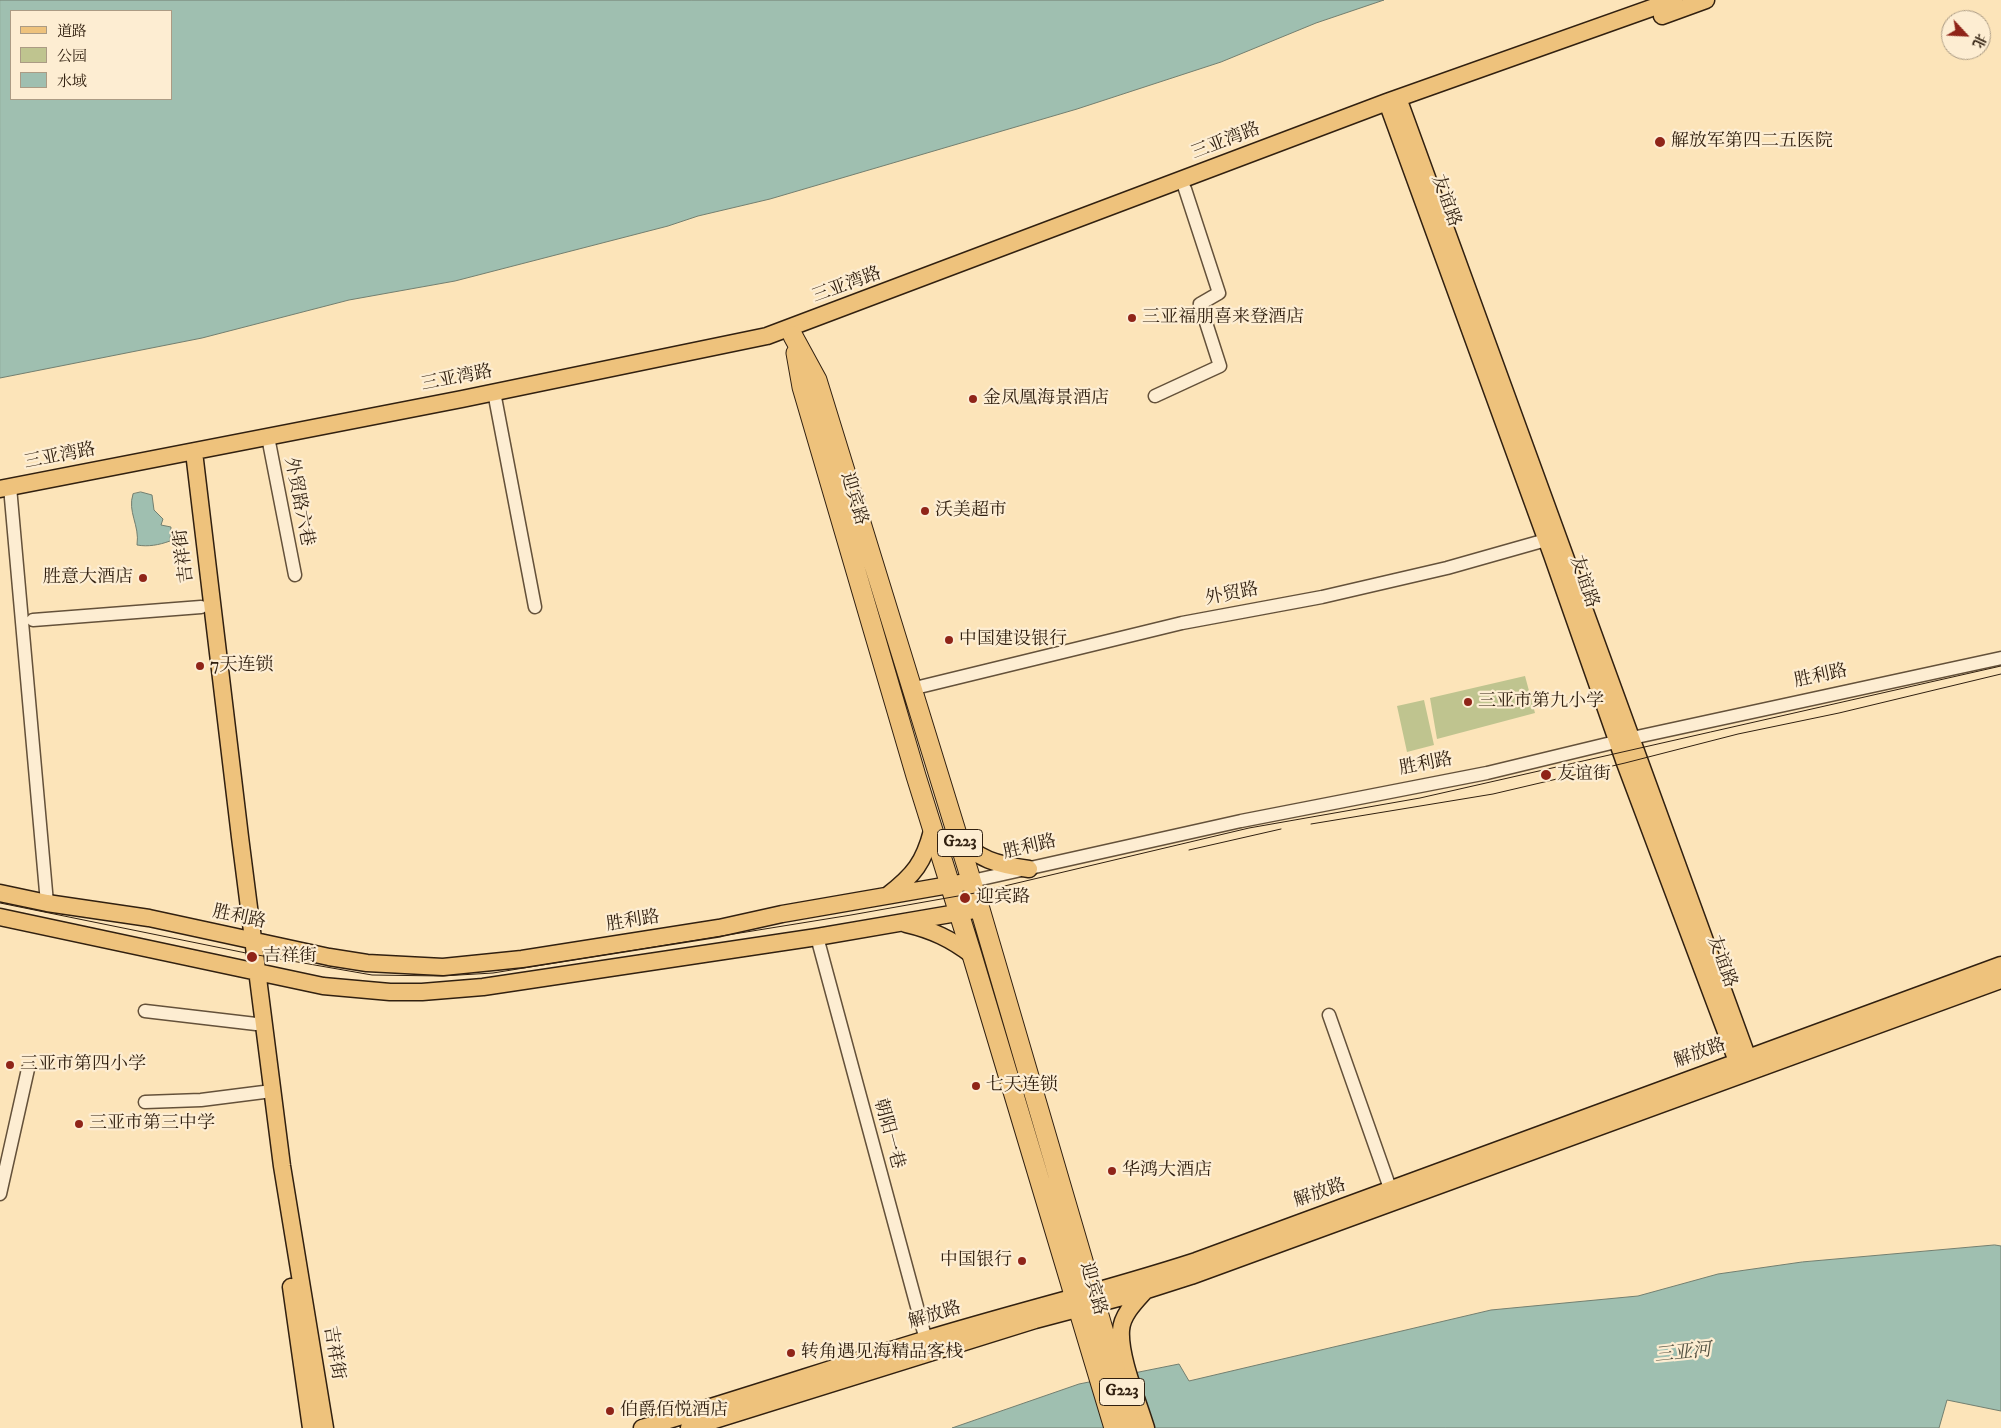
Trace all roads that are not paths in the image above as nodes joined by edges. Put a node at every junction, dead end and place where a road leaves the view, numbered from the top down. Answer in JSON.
{"nodes":[{"id":1,"x":1674,"y":0,"type":"edge"},
{"id":2,"x":1706,"y":0,"type":"edge"},
{"id":3,"x":1394,"y":105,"type":"junction"},
{"id":4,"x":1186,"y":189,"type":"junction"},
{"id":5,"x":792,"y":332,"type":"junction"},
{"id":6,"x":494,"y":392,"type":"junction"},
{"id":7,"x":1155,"y":396,"type":"dead end"},
{"id":8,"x":268,"y":437,"type":"junction"},
{"id":9,"x":189,"y":453,"type":"junction"},
{"id":10,"x":5,"y":488,"type":"edge"},
{"id":11,"x":1553,"y":538,"type":"junction"},
{"id":12,"x":295,"y":575,"type":"dead end"},
{"id":13,"x":201,"y":607,"type":"junction"},
{"id":14,"x":535,"y":607,"type":"dead end"},
{"id":15,"x":33,"y":620,"type":"dead end"},
{"id":16,"x":2001,"y":658,"type":"edge"},
{"id":17,"x":911,"y":689,"type":"junction"},
{"id":18,"x":1625,"y":740,"type":"junction"},
{"id":19,"x":932,"y":831,"type":"junction"},
{"id":20,"x":956,"y":831,"type":"junction"},
{"id":21,"x":1029,"y":869,"type":"junction"},
{"id":22,"x":972,"y":881,"type":"junction"},
{"id":23,"x":950,"y":885,"type":"junction"},
{"id":24,"x":0,"y":892,"type":"edge"},
{"id":25,"x":885,"y":897,"type":"junction"},
{"id":26,"x":47,"y":903,"type":"junction"},
{"id":27,"x":980,"y":908,"type":"junction"},
{"id":28,"x":958,"y":912,"type":"junction"},
{"id":29,"x":0,"y":917,"type":"edge"},
{"id":30,"x":899,"y":923,"type":"junction"},
{"id":31,"x":817,"y":937,"type":"junction"},
{"id":32,"x":249,"y":940,"type":"junction"},
{"id":33,"x":972,"y":956,"type":"junction"},
{"id":34,"x":2001,"y":965,"type":"edge"},
{"id":35,"x":253,"y":972,"type":"junction"},
{"id":36,"x":2001,"y":980,"type":"edge"},
{"id":37,"x":145,"y":1011,"type":"dead end"},
{"id":38,"x":1329,"y":1015,"type":"dead end"},
{"id":39,"x":256,"y":1024,"type":"junction"},
{"id":40,"x":1745,"y":1066,"type":"junction"},
{"id":41,"x":28,"y":1069,"type":"dead end"},
{"id":42,"x":264,"y":1092,"type":"junction"},
{"id":43,"x":145,"y":1102,"type":"dead end"},
{"id":44,"x":1391,"y":1191,"type":"junction"},
{"id":45,"x":0,"y":1194,"type":"edge"},
{"id":46,"x":1145,"y":1291,"type":"junction"},
{"id":47,"x":1095,"y":1298,"type":"junction"},
{"id":48,"x":1076,"y":1303,"type":"junction"},
{"id":49,"x":926,"y":1340,"type":"junction"},
{"id":50,"x":1117,"y":1355,"type":"junction"},
{"id":51,"x":311,"y":1428,"type":"edge"},
{"id":52,"x":325,"y":1428,"type":"edge"},
{"id":53,"x":642,"y":1428,"type":"edge"},
{"id":54,"x":689,"y":1428,"type":"edge"},
{"id":55,"x":1114,"y":1428,"type":"edge"},
{"id":56,"x":1132,"y":1428,"type":"edge"},
{"id":57,"x":1146,"y":1428,"type":"edge"}],
"edges":[{"from":1,"to":3,"type":"main road","name":"三亚湾路"},
{"from":2,"to":3,"type":"main road","name":"三亚湾路"},
{"from":3,"to":4,"type":"main road","name":"三亚湾路"},
{"from":3,"to":5,"type":"main road","name":"三亚湾路"},
{"from":3,"to":11,"type":"main road","name":"友谊路"},
{"from":4,"to":5,"type":"main road","name":"三亚湾路"},
{"from":4,"to":7,"type":"street"},
{"from":5,"to":6,"type":"main road","name":"三亚湾路"},
{"from":5,"to":17,"type":"highway","name":"迎宾路","number":"G223"},
{"from":5,"to":19,"type":"highway","name":"迎宾路","number":"G223"},
{"from":6,"to":8,"type":"main road","name":"三亚湾路"},
{"from":6,"to":14,"type":"street"},
{"from":8,"to":9,"type":"main road","name":"三亚湾路"},
{"from":8,"to":12,"type":"street","name":"外贸路六巷"},
{"from":9,"to":10,"type":"main road","name":"三亚湾路"},
{"from":9,"to":13,"type":"main road","name":"吉祥街"},
{"from":9,"to":32,"type":"main road","name":"吉祥街"},
{"from":10,"to":26,"type":"street"},
{"from":11,"to":17,"type":"street","name":"外贸路"},
{"from":11,"to":18,"type":"main road","name":"友谊路"},
{"from":13,"to":15,"type":"street"},
{"from":13,"to":32,"type":"main road","name":"吉祥街"},
{"from":16,"to":18,"type":"street","name":"胜利路"},
{"from":17,"to":20,"type":"highway","name":"迎宾路","number":"G223"},
{"from":18,"to":21,"type":"street","name":"胜利路"},
{"from":18,"to":40,"type":"main road","name":"友谊路"},
{"from":19,"to":23,"type":"highway","name":"迎宾路","number":"G223"},
{"from":19,"to":25,"type":"main road"},
{"from":20,"to":21,"type":"main road"},
{"from":20,"to":22,"type":"highway","name":"迎宾路","number":"G223"},
{"from":21,"to":22,"type":"street","name":"胜利路"},
{"from":22,"to":23,"type":"main road","name":"胜利路"},
{"from":22,"to":27,"type":"highway","name":"迎宾路","number":"G223"},
{"from":23,"to":25,"type":"main road","name":"胜利路"},
{"from":23,"to":28,"type":"highway","name":"迎宾路","number":"G223"},
{"from":24,"to":26,"type":"main road","name":"胜利路"},
{"from":25,"to":32,"type":"main road","name":"胜利路"},
{"from":26,"to":32,"type":"main road","name":"胜利路"},
{"from":27,"to":28,"type":"main road"},
{"from":27,"to":47,"type":"highway","name":"迎宾路","number":"G223"},
{"from":28,"to":30,"type":"main road"},
{"from":28,"to":33,"type":"highway","name":"迎宾路","number":"G223"},
{"from":29,"to":35,"type":"main road"},
{"from":30,"to":31,"type":"main road"},
{"from":30,"to":33,"type":"main road"},
{"from":31,"to":35,"type":"main road"},
{"from":31,"to":49,"type":"street","name":"朝阳一巷"},
{"from":32,"to":35,"type":"main road","name":"吉祥街"},
{"from":33,"to":48,"type":"highway","name":"迎宾路","number":"G223"},
{"from":34,"to":40,"type":"main road","name":"解放路"},
{"from":35,"to":39,"type":"main road","name":"吉祥街"},
{"from":35,"to":52,"type":"main road","name":"吉祥街"},
{"from":36,"to":40,"type":"main road","name":"解放路"},
{"from":37,"to":39,"type":"street"},
{"from":38,"to":44,"type":"street"},
{"from":39,"to":42,"type":"main road","name":"吉祥街"},
{"from":40,"to":44,"type":"main road","name":"解放路"},
{"from":40,"to":46,"type":"main road","name":"解放路"},
{"from":41,"to":45,"type":"street"},
{"from":42,"to":43,"type":"street"},
{"from":42,"to":51,"type":"main road","name":"吉祥街"},
{"from":44,"to":47,"type":"main road","name":"解放路"},
{"from":46,"to":47,"type":"main road","name":"解放路"},
{"from":46,"to":50,"type":"main road"},
{"from":47,"to":48,"type":"main road","name":"解放路"},
{"from":47,"to":50,"type":"highway","name":"迎宾路","number":"G223"},
{"from":48,"to":49,"type":"main road","name":"解放路"},
{"from":48,"to":54,"type":"main road","name":"解放路"},
{"from":48,"to":55,"type":"highway","name":"迎宾路","number":"G223"},
{"from":49,"to":53,"type":"main road","name":"解放路"},
{"from":50,"to":56,"type":"highway","number":"G223"},
{"from":50,"to":57,"type":"main road"}]}
